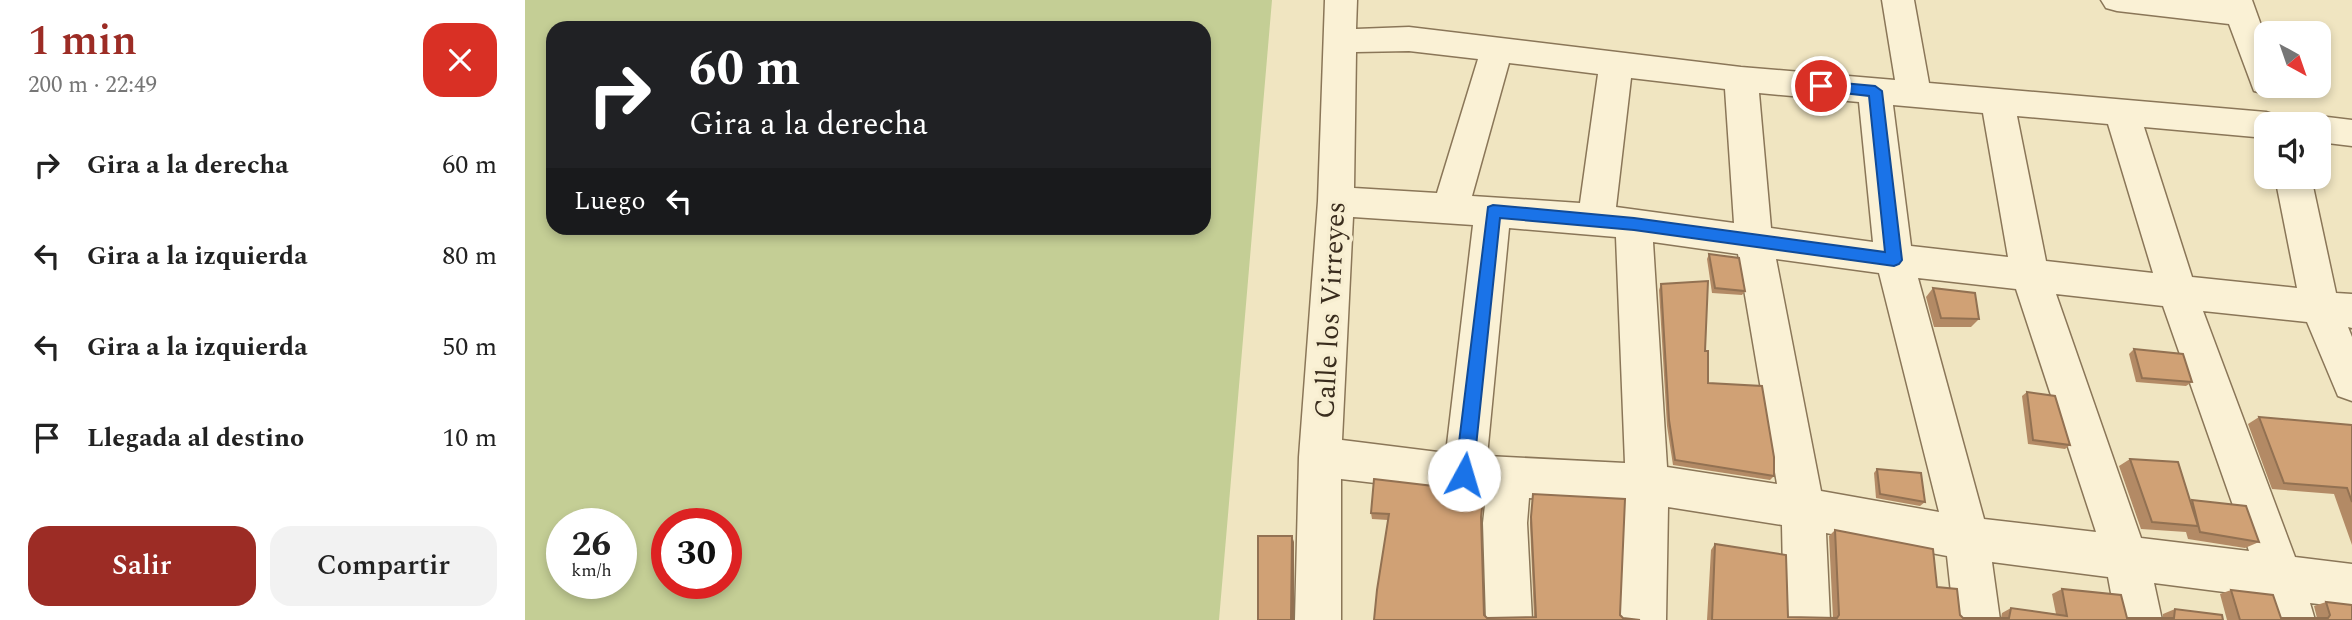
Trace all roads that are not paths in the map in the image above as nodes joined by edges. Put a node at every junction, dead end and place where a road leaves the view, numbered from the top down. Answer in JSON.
{"nodes":[{"id":1,"x":1341,"y":0,"type":"edge"},
{"id":2,"x":1898,"y":0,"type":"edge"},
{"id":3,"x":2117,"y":0,"type":"edge"},
{"id":4,"x":2239,"y":7,"type":"edge"},
{"id":5,"x":1339,"y":41,"type":"junction"},
{"id":6,"x":2254,"y":48,"type":"edge"},
{"id":7,"x":1497,"y":49,"type":"junction"},
{"id":8,"x":1616,"y":62,"type":"junction"},
{"id":9,"x":1741,"y":79,"type":"junction"},
{"id":10,"x":1875,"y":91,"type":"junction"},
{"id":11,"x":1914,"y":94,"type":"junction"},
{"id":12,"x":1998,"y":103,"type":"junction"},
{"id":13,"x":2122,"y":113,"type":"junction"},
{"id":14,"x":2254,"y":124,"type":"edge"},
{"id":15,"x":2331,"y":131,"type":"edge"},
{"id":16,"x":2352,"y":132,"type":"edge"},
{"id":17,"x":2297,"y":189,"type":"edge"},
{"id":18,"x":1336,"y":201,"type":"junction"},
{"id":19,"x":1451,"y":208,"type":"junction"},
{"id":20,"x":1493,"y":211,"type":"junction"},
{"id":21,"x":1615,"y":222,"type":"junction"},
{"id":22,"x":1754,"y":242,"type":"junction"},
{"id":23,"x":1894,"y":260,"type":"junction"},
{"id":24,"x":2030,"y":274,"type":"junction"},
{"id":25,"x":2177,"y":291,"type":"junction"},
{"id":26,"x":2336,"y":309,"type":"edge"},
{"id":27,"x":2352,"y":383,"type":"edge"},
{"id":28,"x":1320,"y":457,"type":"junction"},
{"id":29,"x":1464,"y":475,"type":"junction"},
{"id":30,"x":1509,"y":478,"type":"junction"},
{"id":31,"x":1647,"y":484,"type":"junction"},
{"id":32,"x":1803,"y":508,"type":"junction"},
{"id":33,"x":1967,"y":538,"type":"junction"},
{"id":34,"x":2126,"y":558,"type":"junction"},
{"id":35,"x":2280,"y":577,"type":"junction"},
{"id":36,"x":2352,"y":586,"type":"edge"},
{"id":37,"x":1318,"y":620,"type":"edge"},
{"id":38,"x":1509,"y":620,"type":"edge"},
{"id":39,"x":1643,"y":620,"type":"edge"},
{"id":40,"x":1807,"y":620,"type":"edge"},
{"id":41,"x":1977,"y":620,"type":"edge"},
{"id":42,"x":2139,"y":620,"type":"edge"},
{"id":43,"x":2291,"y":620,"type":"edge"}],
"edges":[{"from":1,"to":5,"type":"street","name":"Calle los Virreyes"},
{"from":2,"to":11,"type":"street"},
{"from":3,"to":4,"type":"street"},
{"from":4,"to":6,"type":"street"},
{"from":5,"to":7,"type":"street"},
{"from":5,"to":18,"type":"street","name":"Calle los Virreyes"},
{"from":7,"to":8,"type":"street"},
{"from":7,"to":19,"type":"street"},
{"from":8,"to":9,"type":"street"},
{"from":8,"to":21,"type":"street"},
{"from":9,"to":10,"type":"street"},
{"from":9,"to":22,"type":"street"},
{"from":10,"to":11,"type":"street"},
{"from":10,"to":23,"type":"street"},
{"from":11,"to":12,"type":"street"},
{"from":12,"to":13,"type":"street"},
{"from":12,"to":24,"type":"street"},
{"from":13,"to":14,"type":"street"},
{"from":13,"to":25,"type":"street"},
{"from":15,"to":16,"type":"street"},
{"from":17,"to":26,"type":"street"},
{"from":18,"to":19,"type":"street"},
{"from":18,"to":28,"type":"street","name":"Calle los Virreyes"},
{"from":19,"to":20,"type":"street"},
{"from":20,"to":21,"type":"street"},
{"from":20,"to":29,"type":"street"},
{"from":21,"to":22,"type":"street"},
{"from":21,"to":31,"type":"street"},
{"from":22,"to":23,"type":"street"},
{"from":22,"to":32,"type":"street"},
{"from":23,"to":24,"type":"street"},
{"from":23,"to":33,"type":"street"},
{"from":24,"to":25,"type":"street"},
{"from":24,"to":34,"type":"street"},
{"from":25,"to":26,"type":"street"},
{"from":25,"to":35,"type":"street"},
{"from":26,"to":27,"type":"street"},
{"from":28,"to":29,"type":"street"},
{"from":28,"to":37,"type":"street","name":"Calle los Virreyes"},
{"from":29,"to":30,"type":"street"},
{"from":30,"to":31,"type":"street"},
{"from":30,"to":38,"type":"street"},
{"from":31,"to":32,"type":"street"},
{"from":31,"to":39,"type":"street"},
{"from":32,"to":33,"type":"street"},
{"from":32,"to":40,"type":"street"},
{"from":33,"to":34,"type":"street"},
{"from":33,"to":41,"type":"street"},
{"from":34,"to":35,"type":"street"},
{"from":34,"to":42,"type":"street"},
{"from":35,"to":36,"type":"street"},
{"from":35,"to":43,"type":"street"}]}
